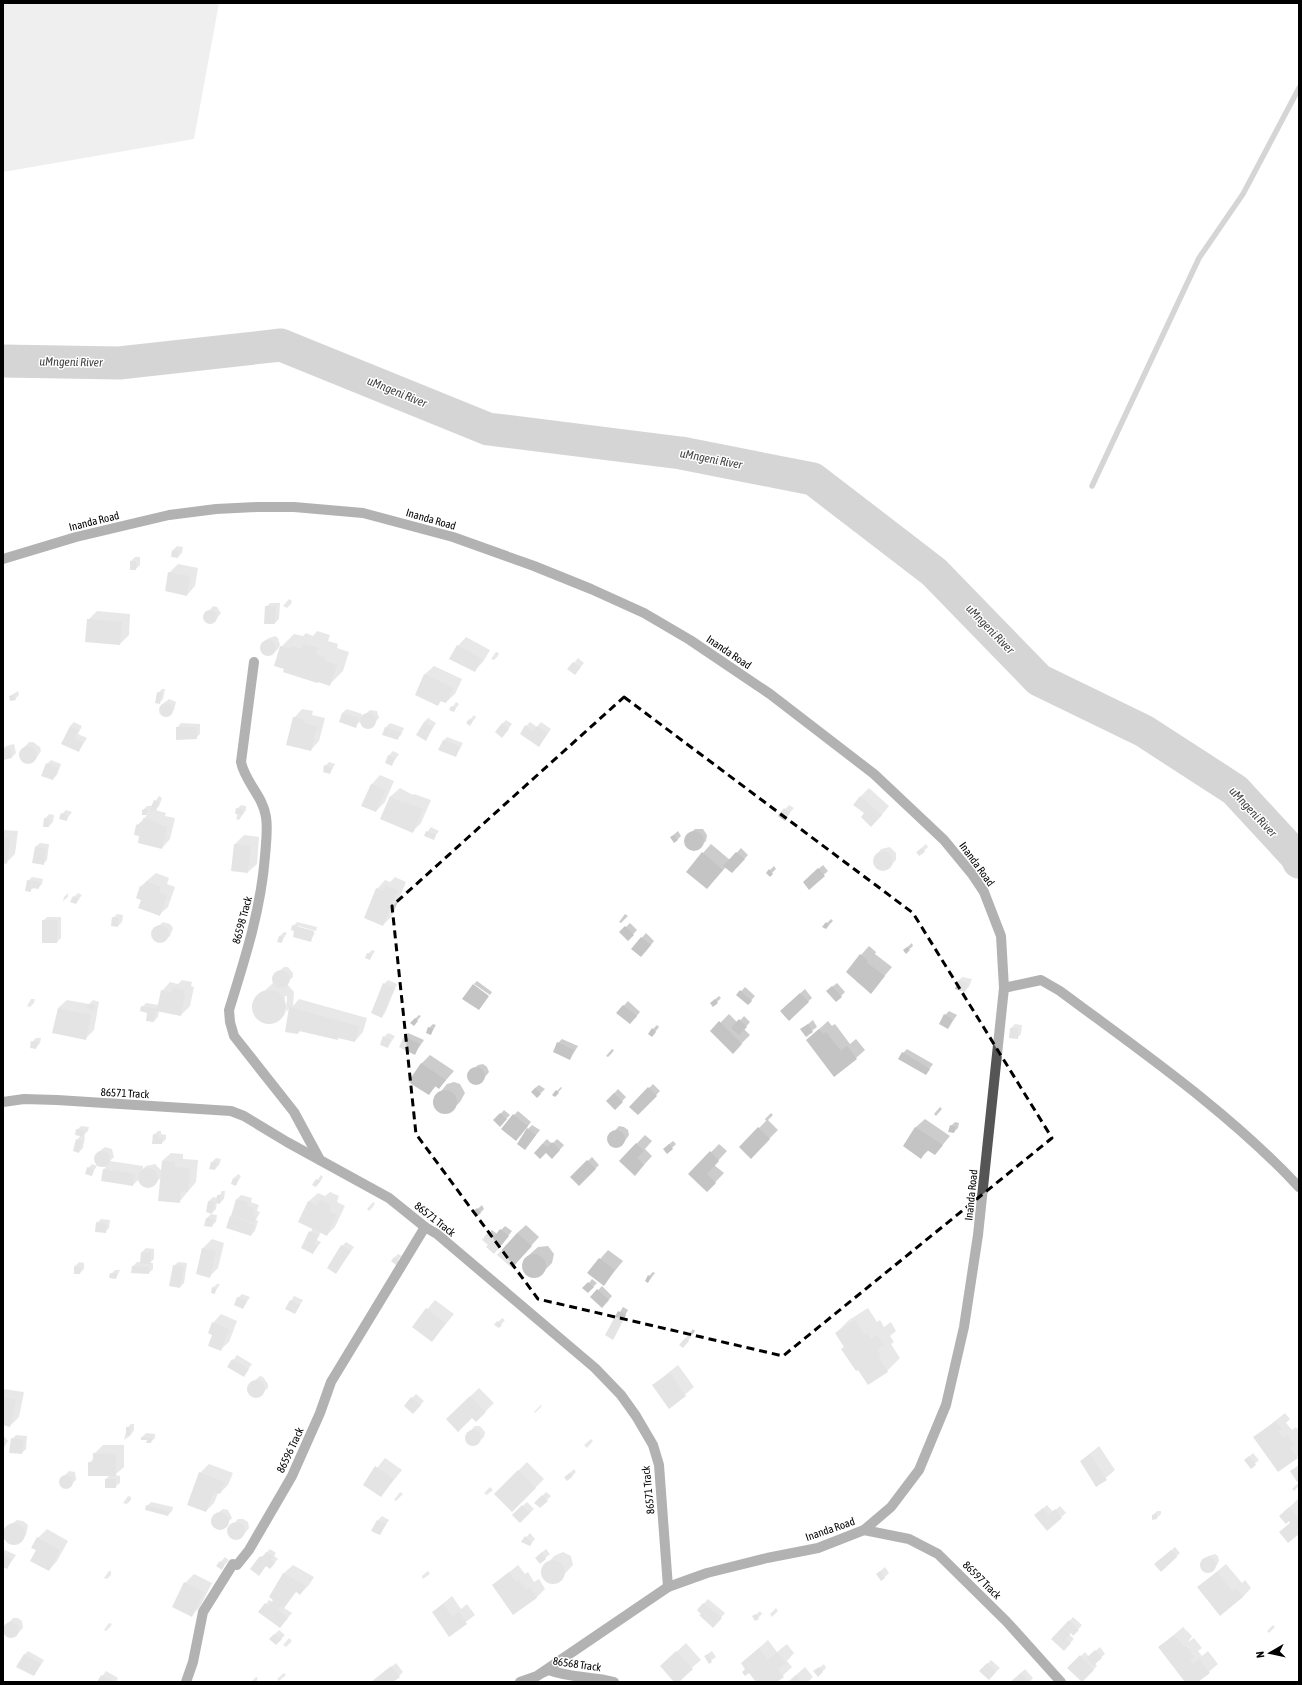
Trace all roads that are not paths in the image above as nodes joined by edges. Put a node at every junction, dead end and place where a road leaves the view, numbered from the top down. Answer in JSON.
{"nodes":[{"id":1,"x":3,"y":559,"type":"edge"},
{"id":2,"x":254,"y":662,"type":"dead end"},
{"id":3,"x":1004,"y":988,"type":"junction"},
{"id":4,"x":3,"y":1102,"type":"edge"},
{"id":5,"x":320,"y":1160,"type":"junction"},
{"id":6,"x":1299,"y":1187,"type":"edge"},
{"id":7,"x":425,"y":1227,"type":"junction"},
{"id":8,"x":864,"y":1530,"type":"junction"},
{"id":9,"x":668,"y":1587,"type":"junction"},
{"id":10,"x":537,"y":1676,"type":"junction"},
{"id":11,"x":186,"y":1682,"type":"edge"},
{"id":12,"x":520,"y":1682,"type":"edge"},
{"id":13,"x":614,"y":1682,"type":"edge"},
{"id":14,"x":1061,"y":1682,"type":"edge"}],
"edges":[{"from":1,"to":3,"type":"street","name":"Inanda Road"},
{"from":2,"to":5,"type":"street","name":"86598 Track"},
{"from":3,"to":6,"type":"street"},
{"from":3,"to":8,"type":"street","name":"Inanda Road"},
{"from":4,"to":5,"type":"street","name":"86571 Track"},
{"from":5,"to":7,"type":"street","name":"86571 Track"},
{"from":7,"to":9,"type":"street","name":"86571 Track"},
{"from":7,"to":11,"type":"street","name":"86596 Track"},
{"from":8,"to":9,"type":"street","name":"Inanda Road"},
{"from":8,"to":14,"type":"street","name":"86597 Track"},
{"from":9,"to":10,"type":"street","name":"Inanda Road"},
{"from":10,"to":12,"type":"street","name":"Inanda Road"},
{"from":10,"to":13,"type":"street","name":"86568 Track"}]}
